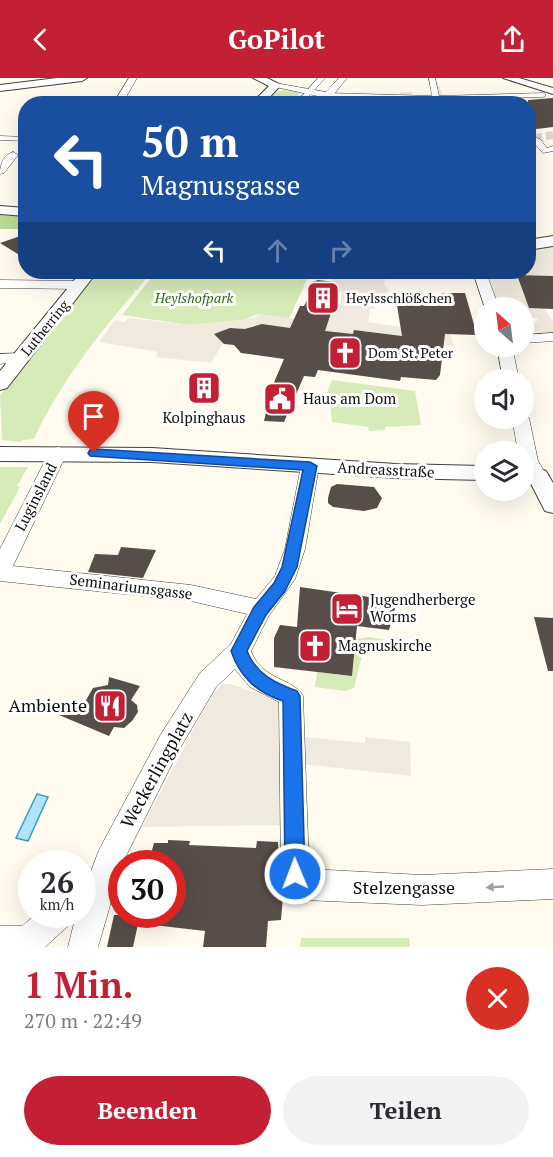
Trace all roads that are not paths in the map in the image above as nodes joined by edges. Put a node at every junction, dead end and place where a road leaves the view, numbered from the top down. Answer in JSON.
{"nodes":[{"id":1,"x":82,"y":78,"type":"edge"},
{"id":2,"x":133,"y":78,"type":"edge"},
{"id":3,"x":258,"y":78,"type":"edge"},
{"id":4,"x":322,"y":78,"type":"edge"},
{"id":5,"x":343,"y":78,"type":"edge"},
{"id":6,"x":432,"y":78,"type":"edge"},
{"id":7,"x":508,"y":78,"type":"edge"},
{"id":8,"x":20,"y":82,"type":"edge"},
{"id":9,"x":278,"y":82,"type":"edge"},
{"id":10,"x":0,"y":88,"type":"edge"},
{"id":11,"x":309,"y":92,"type":"junction"},
{"id":12,"x":548,"y":93,"type":"edge"},
{"id":13,"x":327,"y":95,"type":"junction"},
{"id":14,"x":122,"y":96,"type":"edge"},
{"id":15,"x":264,"y":96,"type":"edge"},
{"id":16,"x":305,"y":96,"type":"edge"},
{"id":17,"x":372,"y":96,"type":"edge"},
{"id":18,"x":436,"y":96,"type":"edge"},
{"id":19,"x":506,"y":96,"type":"edge"},
{"id":20,"x":0,"y":138,"type":"edge"},
{"id":21,"x":18,"y":139,"type":"edge"},
{"id":22,"x":18,"y":149,"type":"edge"},
{"id":23,"x":13,"y":155,"type":"joint"},
{"id":24,"x":0,"y":171,"type":"edge"},
{"id":25,"x":0,"y":210,"type":"edge"},
{"id":26,"x":18,"y":211,"type":"edge"},
{"id":27,"x":553,"y":241,"type":"edge"},
{"id":28,"x":536,"y":244,"type":"edge"},
{"id":29,"x":70,"y":279,"type":"edge"},
{"id":30,"x":83,"y":279,"type":"edge"},
{"id":31,"x":484,"y":279,"type":"edge"},
{"id":32,"x":0,"y":284,"type":"edge"},
{"id":33,"x":491,"y":297,"type":"edge"},
{"id":34,"x":534,"y":337,"type":"edge"},
{"id":35,"x":553,"y":337,"type":"edge"},
{"id":36,"x":21,"y":358,"type":"junction"},
{"id":37,"x":0,"y":359,"type":"edge"},
{"id":38,"x":0,"y":384,"type":"edge"},
{"id":39,"x":523,"y":429,"type":"edge"},
{"id":40,"x":58,"y":453,"type":"junction"},
{"id":41,"x":0,"y":454,"type":"edge"},
{"id":42,"x":310,"y":466,"type":"junction"},
{"id":43,"x":474,"y":473,"type":"edge"},
{"id":44,"x":538,"y":477,"type":"edge"},
{"id":45,"x":553,"y":505,"type":"edge"},
{"id":46,"x":0,"y":573,"type":"edge"},
{"id":47,"x":260,"y":611,"type":"junction"},
{"id":48,"x":239,"y":651,"type":"junction"},
{"id":49,"x":553,"y":884,"type":"edge"},
{"id":50,"x":96,"y":886,"type":"edge"},
{"id":51,"x":43,"y":928,"type":"edge"},
{"id":52,"x":85,"y":928,"type":"edge"},
{"id":53,"x":0,"y":941,"type":"edge"},
{"id":54,"x":83,"y":947,"type":"edge"}],
"edges":[{"from":1,"to":8,"type":"street"},
{"from":2,"to":14,"type":"street"},
{"from":3,"to":9,"type":"street"},
{"from":4,"to":11,"type":"street"},
{"from":5,"to":13,"type":"street"},
{"from":6,"to":18,"type":"street"},
{"from":7,"to":12,"type":"street"},
{"from":8,"to":10,"type":"street"},
{"from":9,"to":11,"type":"street"},
{"from":9,"to":15,"type":"street"},
{"from":11,"to":13,"type":"street"},
{"from":11,"to":16,"type":"street"},
{"from":12,"to":19,"type":"street"},
{"from":13,"to":17,"type":"street"},
{"from":20,"to":21,"type":"street"},
{"from":22,"to":23,"type":"street"},
{"from":23,"to":24,"type":"street"},
{"from":25,"to":26,"type":"street"},
{"from":27,"to":28,"type":"street"},
{"from":29,"to":32,"type":"street"},
{"from":30,"to":36,"type":"street","name":"Lutherring"},
{"from":31,"to":33,"type":"street"},
{"from":34,"to":35,"type":"street"},
{"from":36,"to":37,"type":"street"},
{"from":36,"to":38,"type":"street","name":"Lutherring"},
{"from":39,"to":44,"type":"street"},
{"from":40,"to":41,"type":"street","name":"Andreasstraße"},
{"from":40,"to":42,"type":"street","name":"Andreasstraße"},
{"from":40,"to":46,"type":"street","name":"Luginsland"},
{"from":42,"to":43,"type":"street","name":"Andreasstraße"},
{"from":42,"to":47,"type":"street","name":"Weckerlingplatz"},
{"from":44,"to":45,"type":"street"},
{"from":46,"to":47,"type":"street","name":"Seminariumsgasse"},
{"from":47,"to":48,"type":"street","name":"Weckerlingplatz"},
{"from":49,"to":48,"type":"street","name":"Stelzengasse","one_way":true},
{"from":48,"to":50,"type":"street","name":"Weckerlingplatz"},
{"from":51,"to":53,"type":"street"},
{"from":52,"to":54,"type":"street","name":"Weckerlingplatz"}]}
